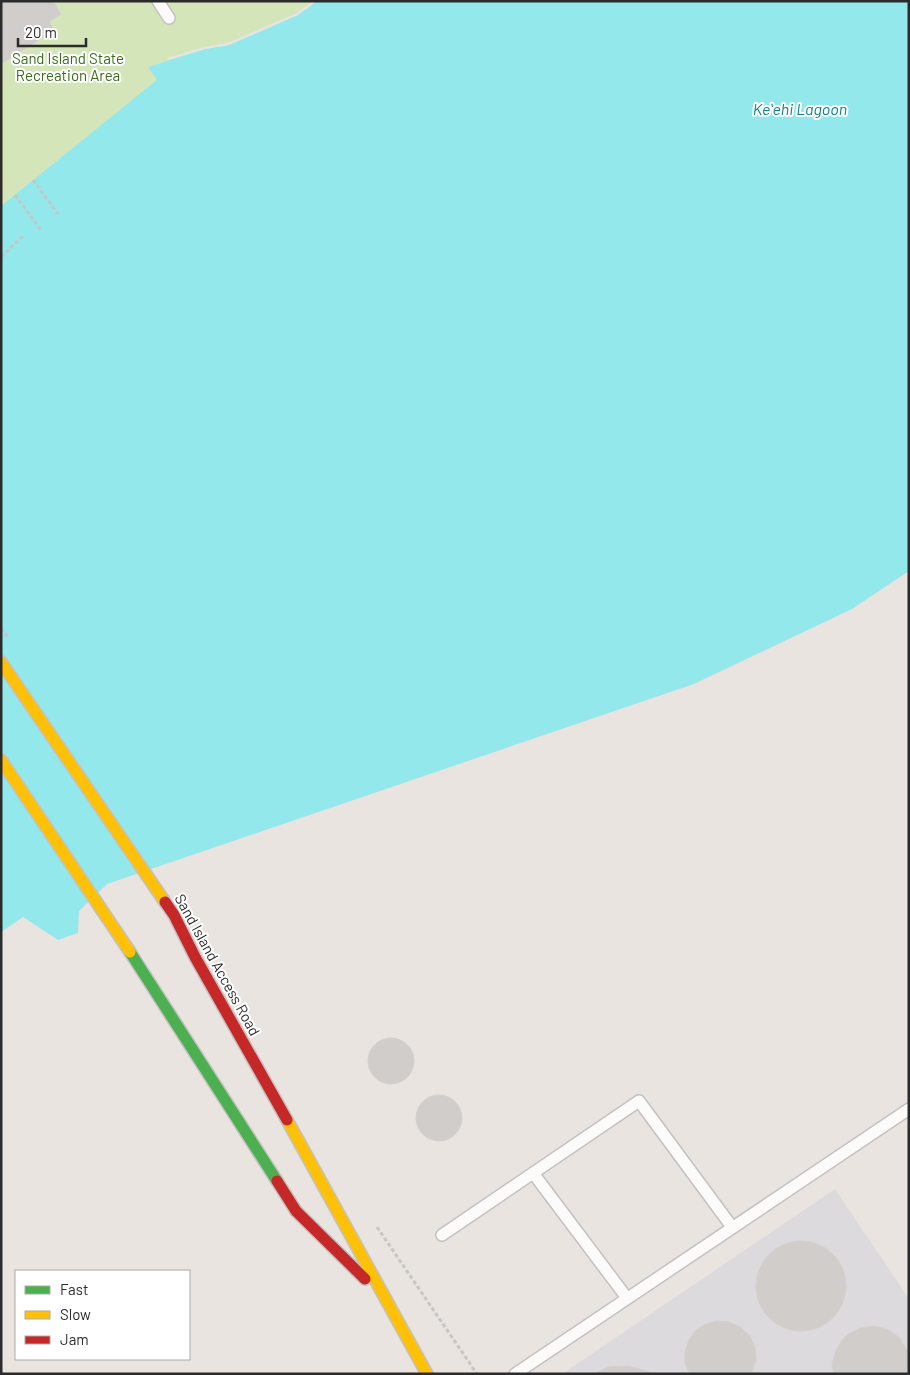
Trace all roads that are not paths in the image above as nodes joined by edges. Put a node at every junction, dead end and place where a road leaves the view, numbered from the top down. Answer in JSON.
{"nodes":[{"id":1,"x":158,"y":1,"type":"edge"},
{"id":2,"x":170,"y":18,"type":"dead end"},
{"id":3,"x":1,"y":662,"type":"edge"},
{"id":4,"x":1,"y":760,"type":"edge"},
{"id":5,"x":909,"y":1109,"type":"edge"},
{"id":6,"x":533,"y":1173,"type":"junction"},
{"id":7,"x":732,"y":1227,"type":"junction"},
{"id":8,"x":442,"y":1235,"type":"dead end"},
{"id":9,"x":384,"y":1297,"type":"junction"},
{"id":10,"x":626,"y":1298,"type":"junction"},
{"id":11,"x":428,"y":1374,"type":"edge"},
{"id":12,"x":515,"y":1374,"type":"edge"}],
"edges":[{"from":1,"to":2,"type":"lane"},
{"from":3,"to":9,"type":"main road","name":"Sand Island Access Road"},
{"from":4,"to":9,"type":"main road","name":"Sand Island Access Road"},
{"from":5,"to":7,"type":"lane"},
{"from":6,"to":7,"type":"lane"},
{"from":6,"to":8,"type":"lane"},
{"from":6,"to":10,"type":"lane"},
{"from":7,"to":10,"type":"lane"},
{"from":9,"to":11,"type":"main road","name":"Sand Island Access Road"},
{"from":10,"to":12,"type":"lane"}]}
